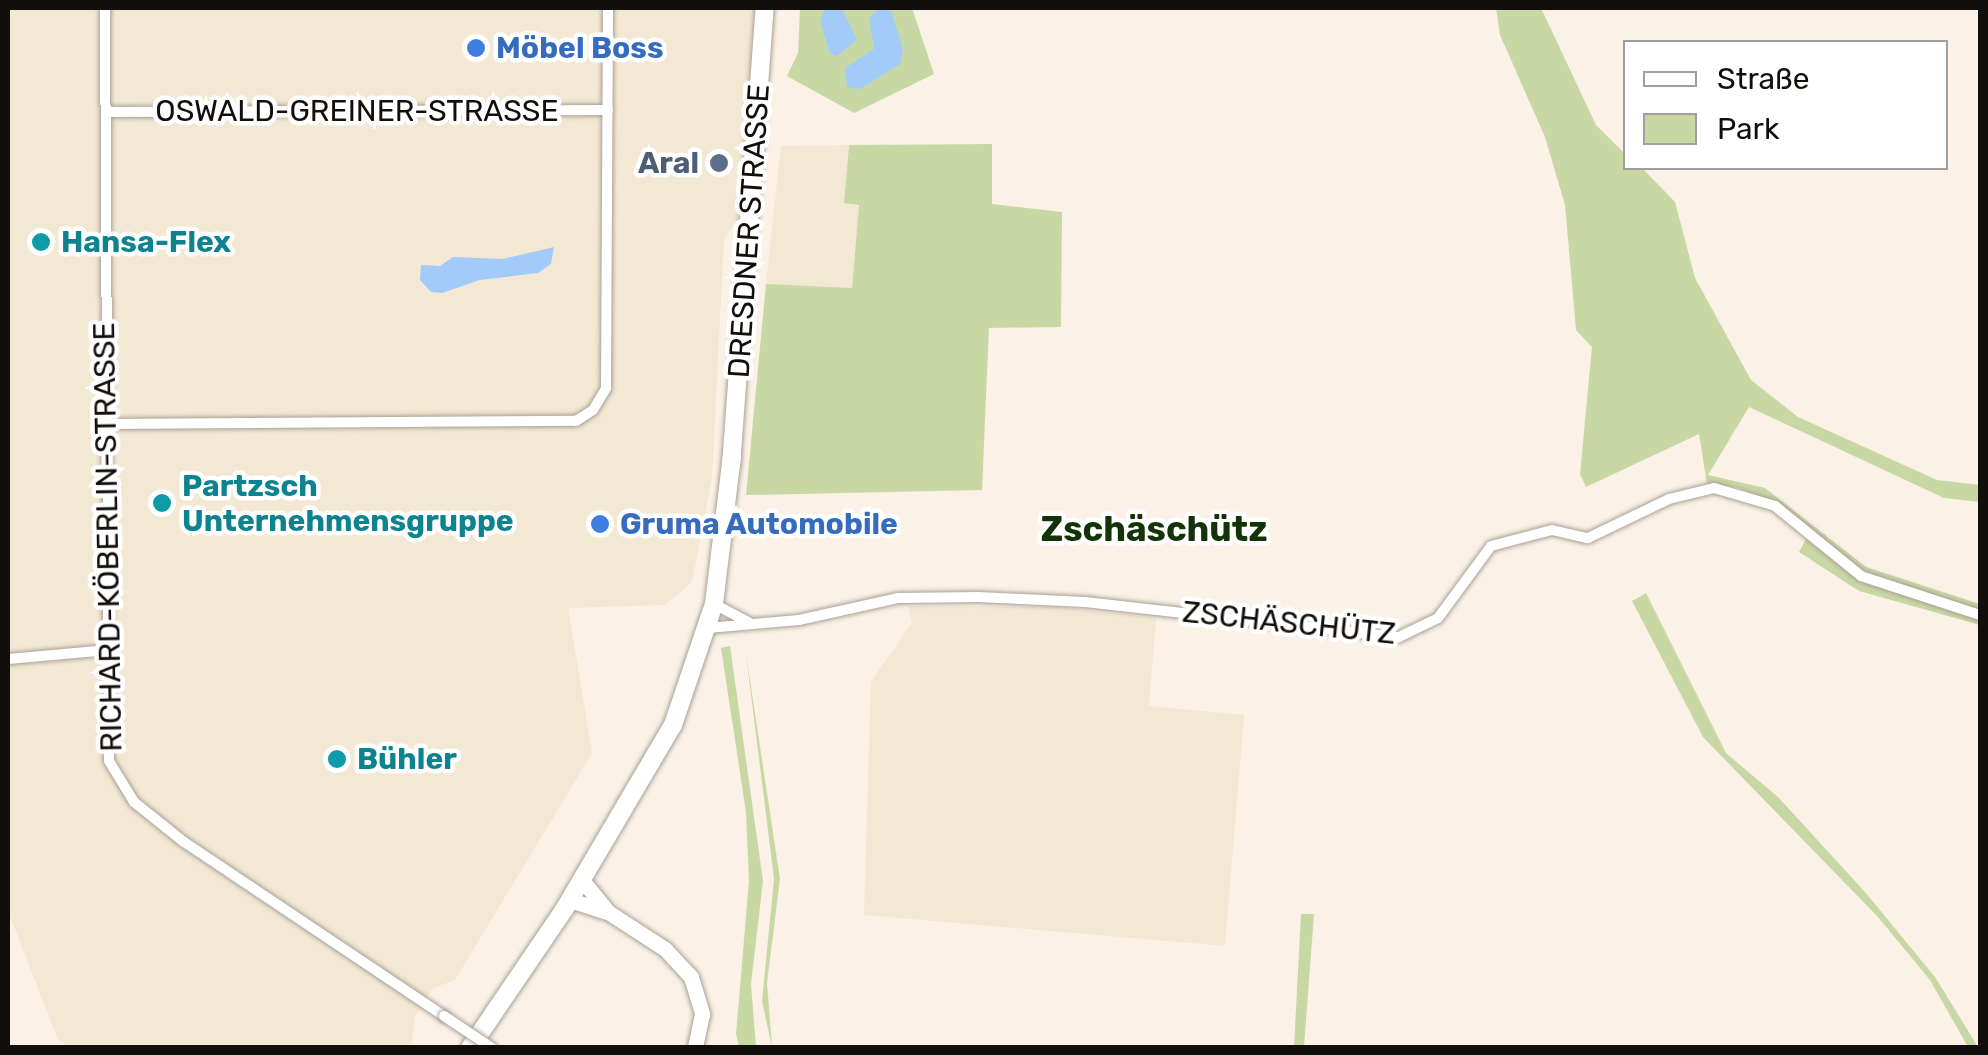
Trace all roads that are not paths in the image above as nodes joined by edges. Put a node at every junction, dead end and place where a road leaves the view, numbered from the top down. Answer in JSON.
{"nodes":[{"id":1,"x":105,"y":8,"type":"edge"},
{"id":2,"x":608,"y":8,"type":"edge"},
{"id":3,"x":765,"y":8,"type":"edge"},
{"id":4,"x":608,"y":110,"type":"junction"},
{"id":5,"x":106,"y":112,"type":"junction"},
{"id":6,"x":104,"y":424,"type":"junction"},
{"id":7,"x":714,"y":604,"type":"junction"},
{"id":8,"x":1980,"y":615,"type":"edge"},
{"id":9,"x":750,"y":623,"type":"junction"},
{"id":10,"x":708,"y":628,"type":"junction"},
{"id":11,"x":106,"y":650,"type":"junction"},
{"id":12,"x":8,"y":660,"type":"edge"},
{"id":13,"x":582,"y":880,"type":"junction"},
{"id":14,"x":570,"y":900,"type":"junction"},
{"id":15,"x":608,"y":912,"type":"junction"},
{"id":16,"x":470,"y":1048,"type":"edge"},
{"id":17,"x":492,"y":1048,"type":"edge"},
{"id":18,"x":695,"y":1048,"type":"edge"}],
"edges":[{"from":1,"to":5,"type":"street","name":"RICHARD-KÖBERLIN-STRASSE"},
{"from":2,"to":4,"type":"street"},
{"from":3,"to":7,"type":"main road","name":"DRESDNER STRASSE"},
{"from":4,"to":5,"type":"street","name":"OSWALD-GREINER-STRASSE"},
{"from":4,"to":6,"type":"street"},
{"from":5,"to":6,"type":"street","name":"RICHARD-KÖBERLIN-STRASSE"},
{"from":6,"to":11,"type":"street","name":"RICHARD-KÖBERLIN-STRASSE"},
{"from":7,"to":9,"type":"street"},
{"from":7,"to":10,"type":"main road","name":"DRESDNER STRASSE"},
{"from":8,"to":9,"type":"street","name":"ZSCHÄSCHÜTZ"},
{"from":9,"to":10,"type":"street","name":"ZSCHÄSCHÜTZ"},
{"from":10,"to":13,"type":"main road","name":"DRESDNER STRASSE"},
{"from":11,"to":12,"type":"street"},
{"from":11,"to":17,"type":"street","name":"RICHARD-KÖBERLIN-STRASSE","bridge":true},
{"from":13,"to":14,"type":"main road","name":"DRESDNER STRASSE"},
{"from":13,"to":15,"type":"street"},
{"from":14,"to":15,"type":"street"},
{"from":14,"to":16,"type":"main road","name":"DRESDNER STRASSE"},
{"from":15,"to":18,"type":"street"}]}
